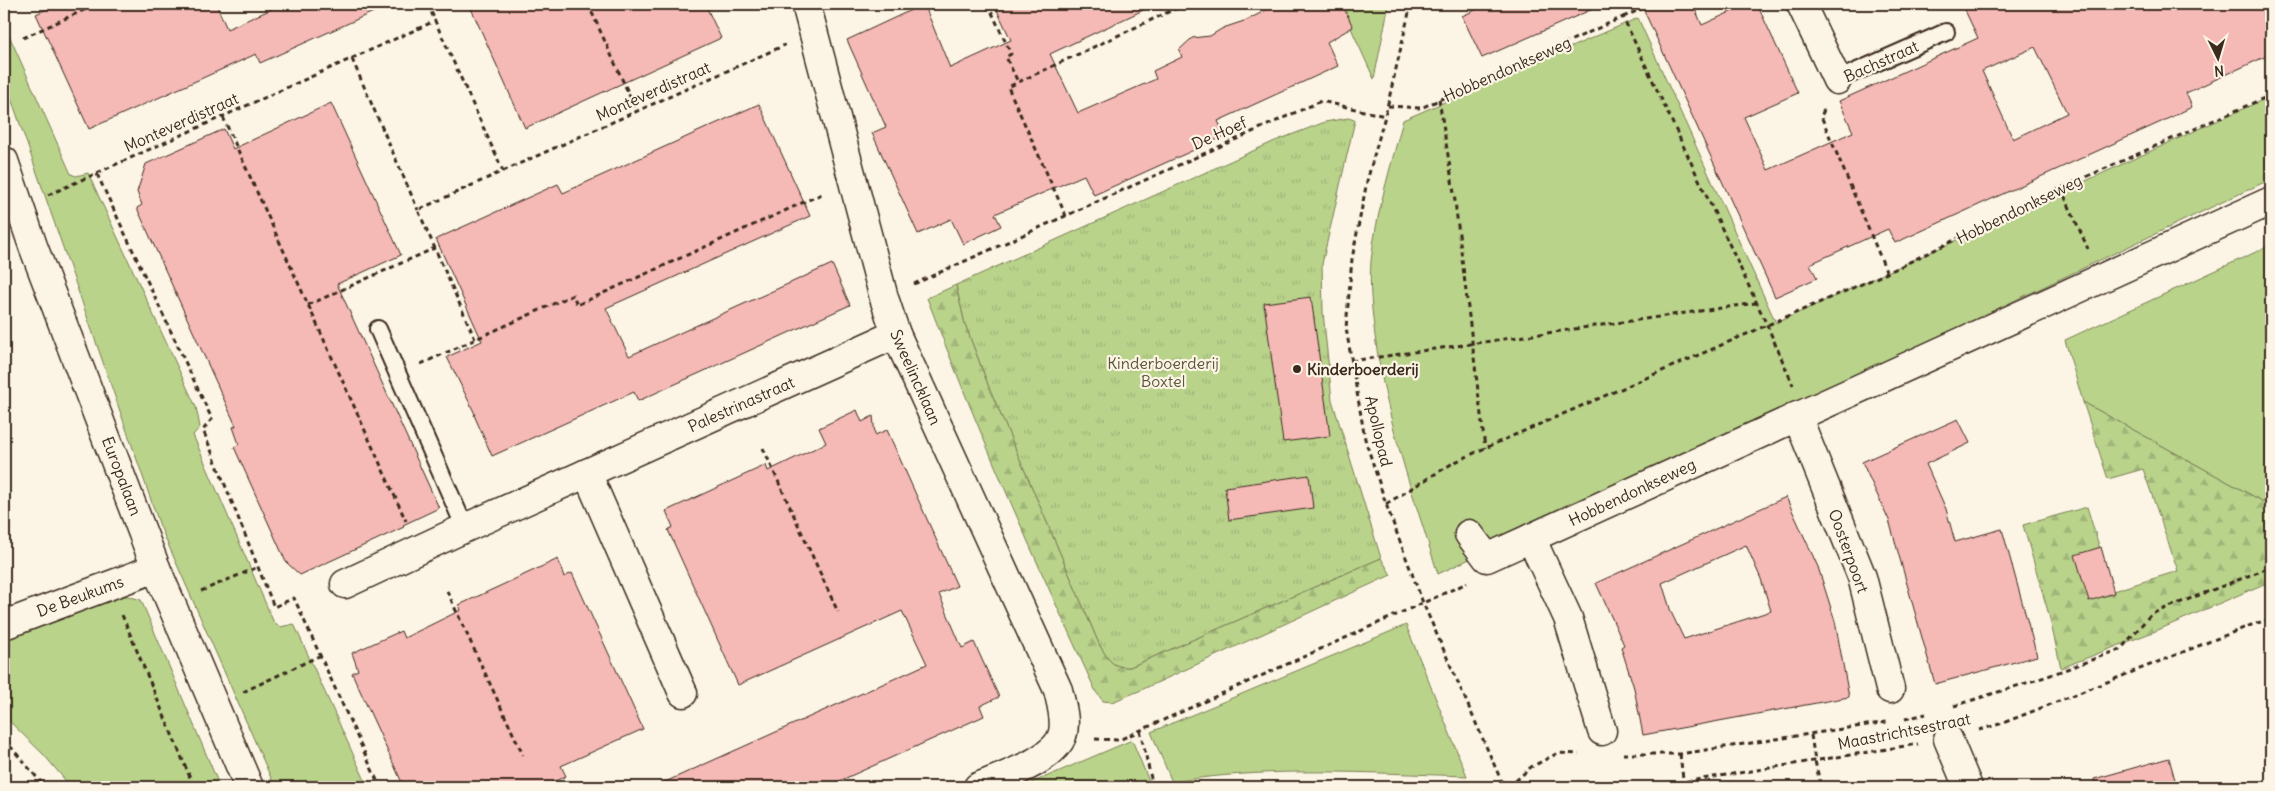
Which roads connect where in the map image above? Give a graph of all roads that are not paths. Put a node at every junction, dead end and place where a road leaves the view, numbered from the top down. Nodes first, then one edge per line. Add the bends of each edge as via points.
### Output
1 (806, 4) edge
2 (1801, 4) edge
3 (1946, 32) dead end
4 (1837, 80) joint
5 (4, 162) edge
6 (2271, 201) edge
7 (378, 329) dead end
8 (896, 334) junction
9 (1801, 415) junction
10 (587, 473) junction
11 (465, 528) junction
12 (1470, 534) dead end
13 (1531, 538) junction
14 (156, 568) junction
15 (345, 584) dead end
16 (4, 625) edge
17 (1890, 689) dead end
18 (683, 693) dead end
19 (1602, 731) dead end
20 (1948, 739) road end
21 (249, 787) edge
22 (978, 787) edge
23 (1968, 787) edge

1 - 8 street, Sweelincklaan
2 - 4 street, Bachstraat
3 - 4 lane, Bachstraat
5 - 14 street, Europalaan
6 - 9 street, Hobbendonkseweg
7 - 11 lane
8 - 10 street, Palestrinastraat
8 - 22 street, Sweelincklaan via 1058,690 1063,711 1062,736 1048,755
9 - 13 street, Hobbendonkseweg
9 - 17 street, Oosterpoort via 1862,578
10 - 11 street, Palestrinastraat
10 - 18 street
11 - 15 street, Palestrinastraat
12 - 13 street, Hobbendonkseweg via 1486,558
13 - 19 street via 1568,618
14 - 16 street, De Beukums
14 - 21 street, Europalaan
20 - 23 street

